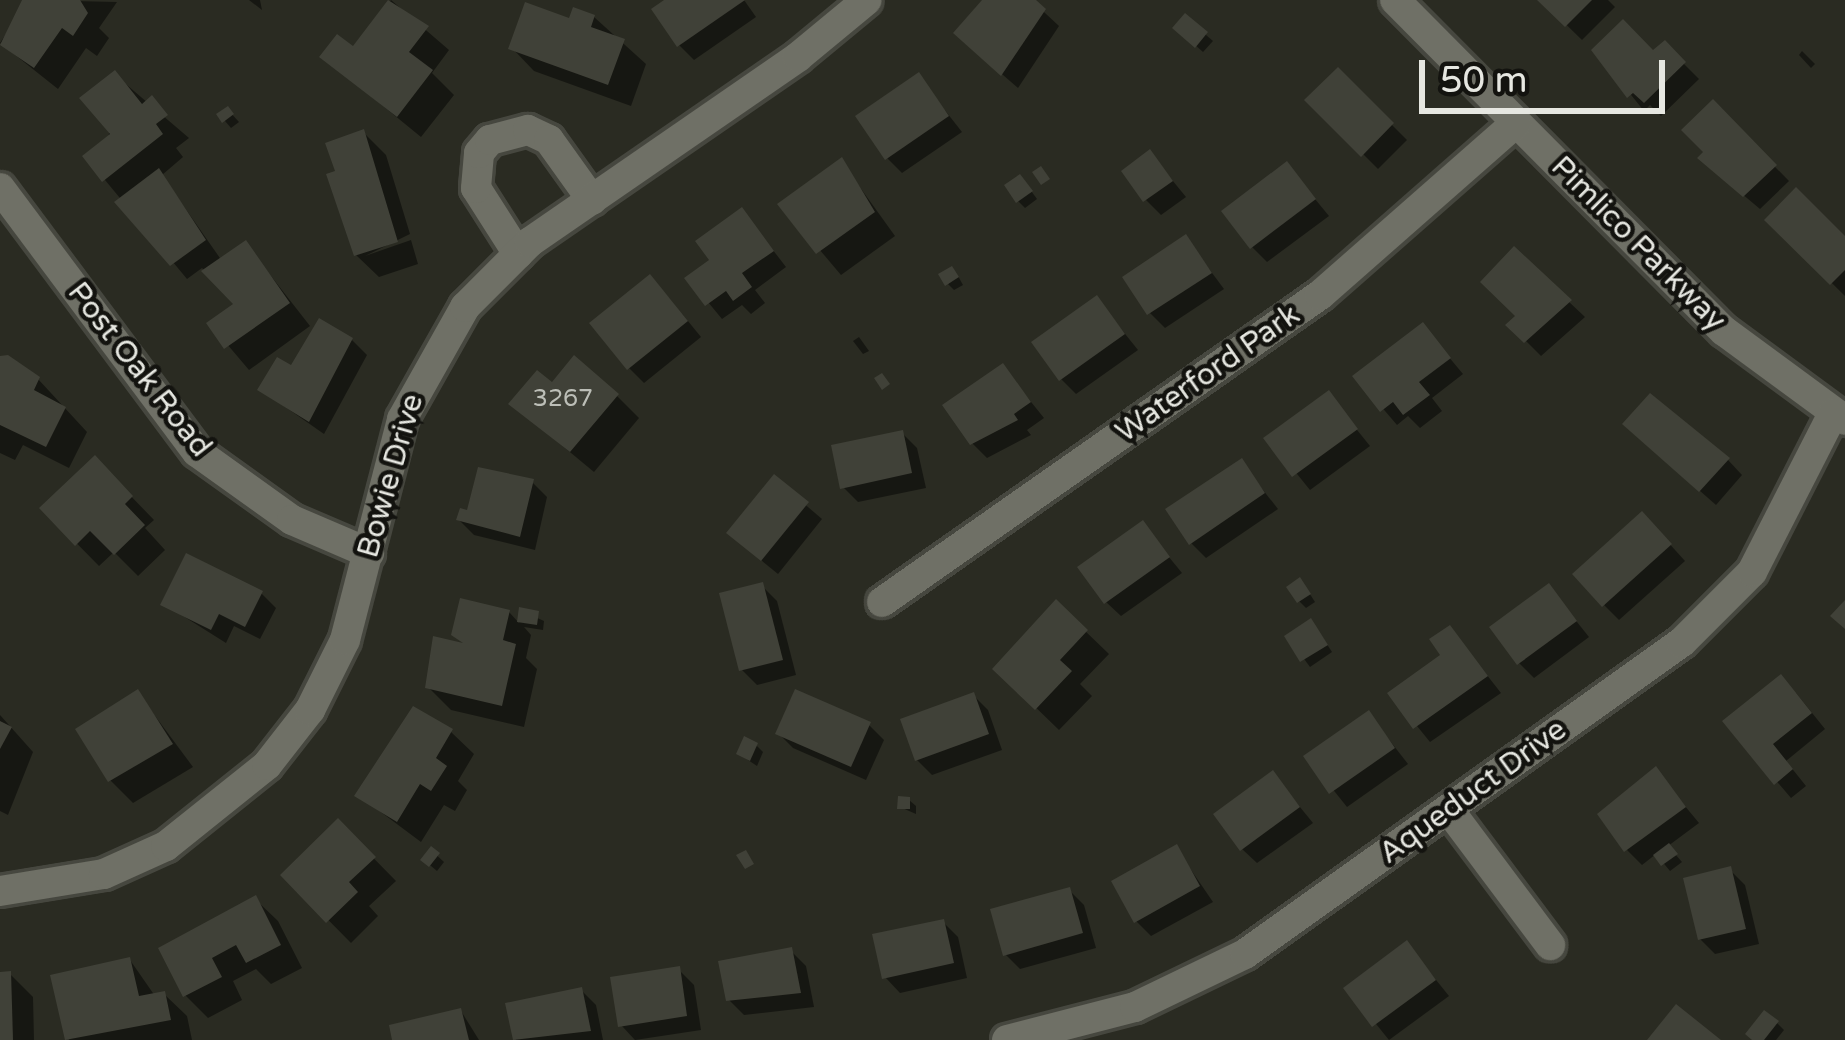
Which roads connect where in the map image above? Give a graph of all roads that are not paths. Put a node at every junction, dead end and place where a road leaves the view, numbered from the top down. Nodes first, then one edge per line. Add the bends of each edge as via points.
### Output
1 (867, 0) edge
2 (1395, 0) edge
3 (1516, 123) junction
4 (0, 188) edge
5 (592, 200) junction
6 (518, 254) junction
7 (1839, 417) edge
8 (369, 553) junction
9 (882, 602) dead end
10 (1449, 810) junction
11 (0, 891) edge
12 (1550, 945) dead end
13 (1007, 1040) edge

1 - 5 street, Bowie Drive
2 - 3 street, Pimlico Parkway
3 - 7 street, Pimlico Parkway via 1758,362
3 - 9 street, Waterford Park via 1320,296
4 - 8 street, Post Oak Road via 197,452 292,520
5 - 6 street, Bowie Drive
5 - 6 street via 549,140 528,130 490,140 479,153 476,188
6 - 8 street, Bowie Drive via 465,307 418,381
7 - 10 street, Aqueduct Drive via 1752,572 1722,606
8 - 11 street, Bowie Drive via 345,640 310,710 219,809 166,846 104,874
10 - 12 street
10 - 13 street, Aqueduct Drive via 1246,954 1135,1007

